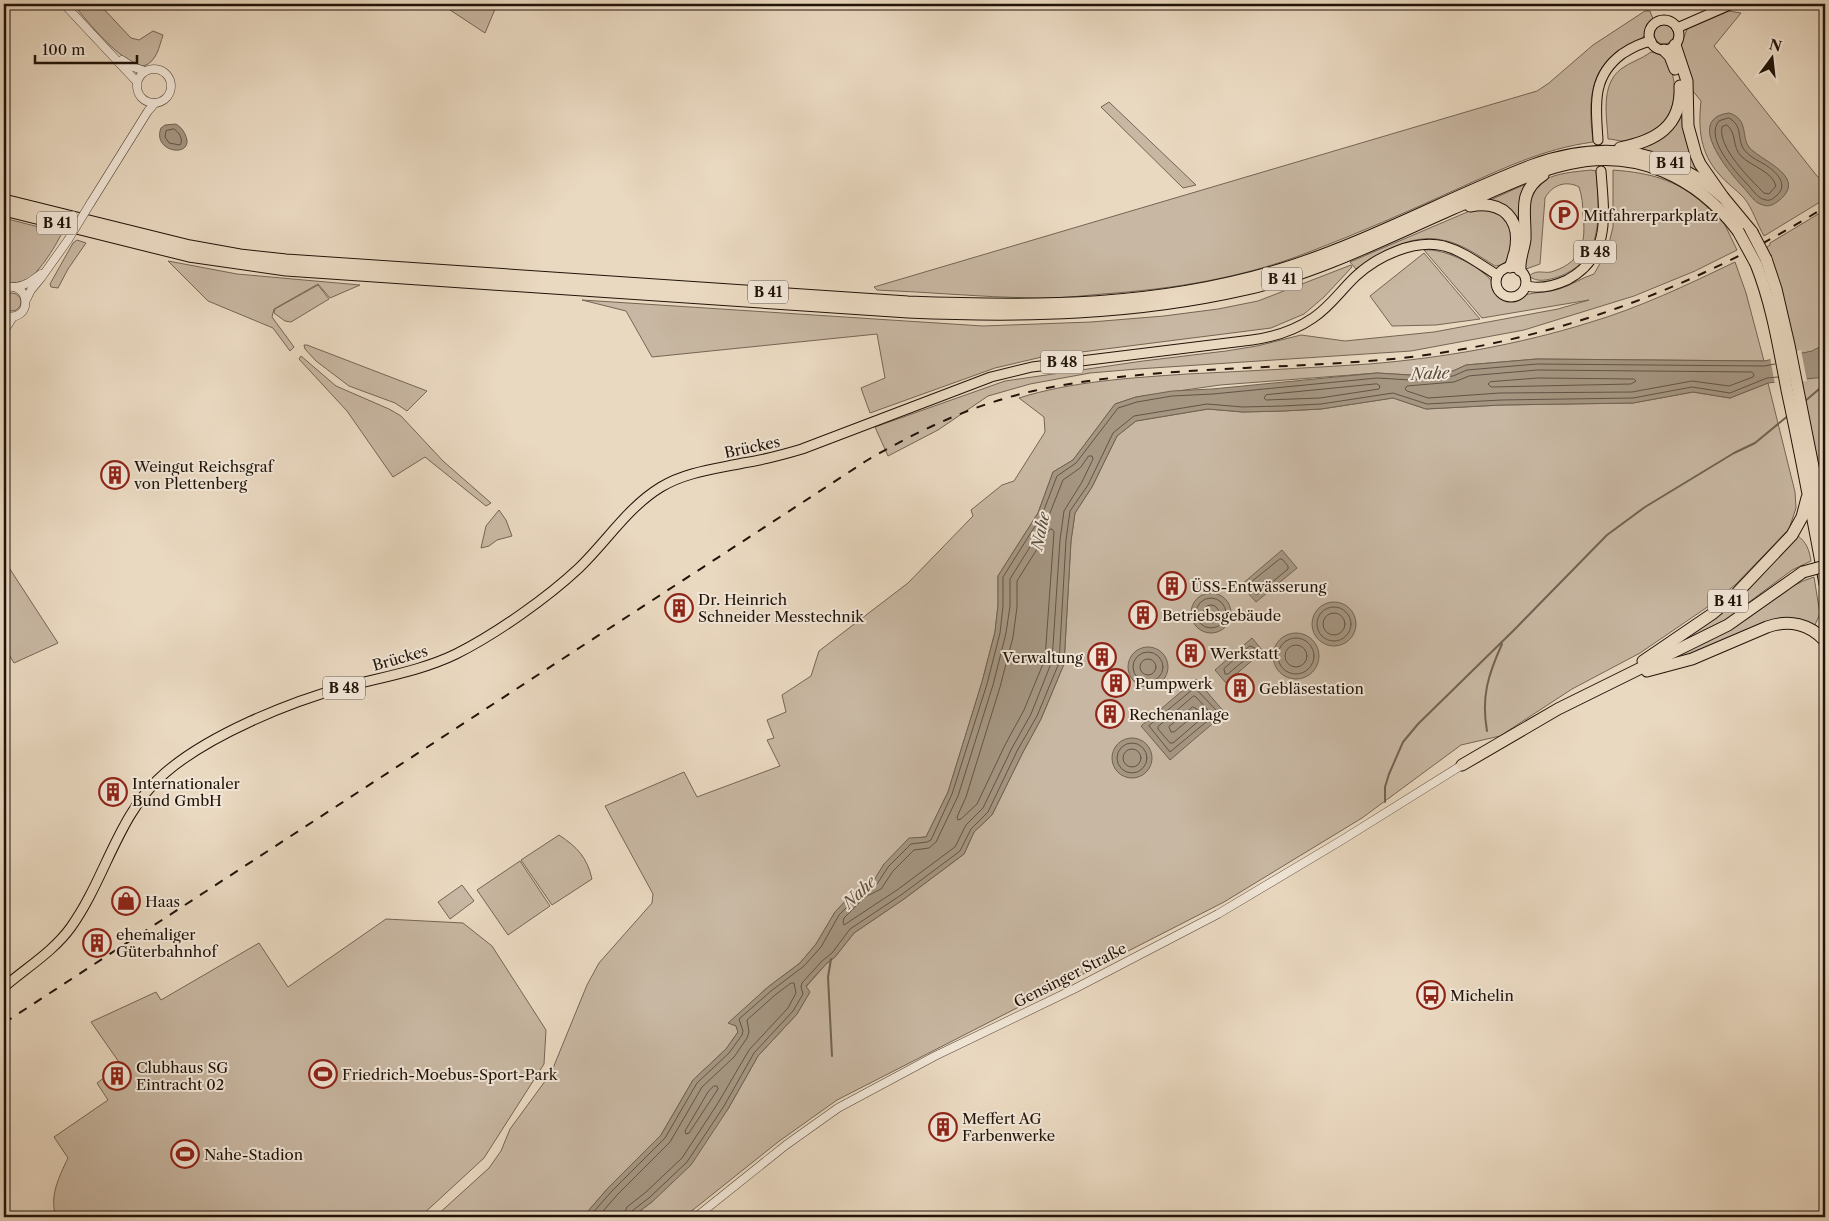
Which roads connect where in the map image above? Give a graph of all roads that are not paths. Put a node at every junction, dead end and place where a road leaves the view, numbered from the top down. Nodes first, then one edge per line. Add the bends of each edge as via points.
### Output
1 (64, 4) edge
2 (1732, 4) edge
3 (1677, 28) junction
4 (1651, 40) junction
5 (1670, 47) junction
6 (104, 48) junction
7 (145, 71) junction
8 (137, 82) junction
9 (143, 99) junction
10 (155, 103) junction
11 (136, 130) junction
12 (1598, 140) dead end
13 (1608, 150) junction
14 (1555, 167) junction
15 (1601, 171) dead end
16 (1723, 198) junction
17 (4, 200) edge
18 (4, 210) edge
19 (1451, 210) junction
20 (1761, 262) junction
21 (51, 264) junction
22 (1515, 268) junction
23 (1498, 275) junction
24 (1526, 286) junction
25 (16, 287) junction
26 (4, 288) edge
27 (26, 300) junction
28 (4, 315) edge
29 (13, 317) junction
30 (4, 331) edge
31 (1807, 461) junction
32 (1808, 491) junction
33 (1825, 528) edge
34 (1825, 566) edge
35 (1825, 584) edge
36 (1825, 641) edge
37 (1614, 680) junction
38 (1462, 765) joint
39 (4, 987) edge
40 (696, 1217) edge

1 - 6 street
2 - 3 main road
3 - 4 main road via 1670,21 1660,21 1651,29
3 - 5 main road via 1679,37
4 - 5 main road via 1656,47
4 - 12 main road via 1621,55 1602,78 1596,98
5 - 13 highway via 1680,85 1678,106 1672,120 1649,140
5 - 16 highway via 1687,81 1687,116 1692,145 1700,164
6 - 7 street via 127,64
6 - 8 street
7 - 8 street
7 - 10 street via 162,70 171,82 167,97
8 - 9 street
9 - 10 street
9 - 11 street
10 - 11 street
11 - 21 street, bridge
13 - 16 highway, B 41 via 1666,162 1702,180
13 - 17 highway, B 41 via 1570,154 1545,161 1360,241 1246,279 1147,298 1046,305 908,302 286,260 190,246
14 - 19 highway, B 41
14 - 20 highway, B 41, bridge via 1608,160 1661,170 1688,184 1716,205
14 - 22 highway via 1536,181 1526,194 1524,239
15 - 24 main road, B 48 via 1604,224 1594,255 1584,268 1563,282
16 - 20 highway, B 41, bridge via 1752,232
18 - 19 highway, B 41 via 189,256 286,270 908,312 1004,315 1092,313 1150,307 1248,289 1351,253
19 - 22 highway via 1483,204 1499,208 1508,215 1514,223 1517,239
20 - 31 highway, B 41 via 1765,290 1784,346
21 - 25 street via 30,282
21 - 27 street
22 - 23 main road via 1503,269
22 - 24 main road via 1525,277
23 - 24 main road, B 48 via 1497,287 1505,296 1518,296
23 - 39 main road, Brückes / B 48 via 1453,249 1430,244 1410,247 1369,265 1318,314 1277,336 1032,367 991,378 783,454 677,478 641,502 564,581 475,644 427,666 320,694 274,712 185,758 154,783 140,800 71,928 58,943
25 - 26 street
25 - 27 street
27 - 29 street via 22,312
28 - 29 street
29 - 30 street
31 - 32 highway, B 41
31 - 33 highway, B 41
32 - 35 highway, B 41
32 - 37 highway, B 41 via 1795,531 1736,594 1712,614
34 - 37 highway, B 41, bridge via 1803,572 1728,625
36 - 37 highway, B 41 via 1804,626 1780,624 1692,659
37 - 38 highway via 1536,720
38 - 40 street, Gensinger Straße via 1218,914 1074,989 934,1056 838,1108

